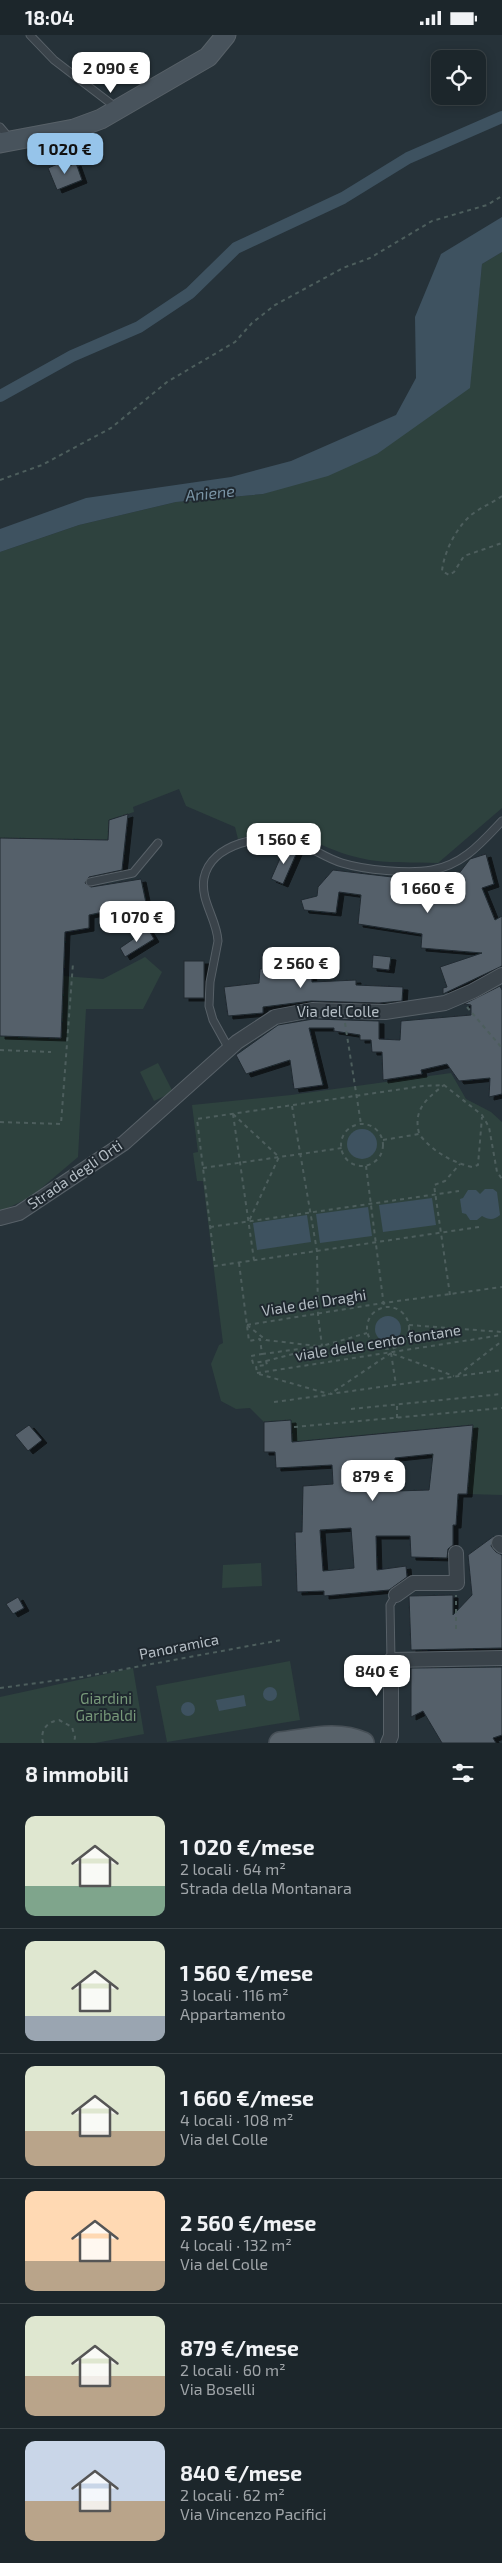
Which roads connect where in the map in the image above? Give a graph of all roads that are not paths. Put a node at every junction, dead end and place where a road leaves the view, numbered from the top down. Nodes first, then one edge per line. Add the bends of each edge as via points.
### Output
1 (30, 35) edge
2 (226, 35) edge
3 (118, 109) junction
4 (4, 137) edge
5 (502, 821) edge
6 (158, 843) dead end
7 (90, 882) dead end
8 (502, 975) edge
9 (229, 1049) junction
10 (146, 1124) joint
11 (0, 1218) edge
12 (456, 1553) dead end
13 (396, 1595) joint
14 (502, 1658) edge
15 (391, 1660) junction
16 (288, 1743) edge
17 (363, 1743) edge
18 (388, 1743) edge

1 - 3 lane via 54,60
2 - 3 street via 208,57
3 - 4 street via 81,127
5 - 9 lane via 468,854 433,870 400,871 351,865 294,842 271,838 222,852 210,865 204,885 218,936 209,1006
6 - 7 lane via 133,873
8 - 9 street, Via del Colle via 459,998 398,1011 305,1011 279,1015
9 - 10 street, Via del Colle
10 - 11 street, Strada degli Orti via 124,1143 19,1213
12 - 13 street via 457,1583 413,1583
13 - 15 lane via 390,1605
14 - 15 street
15 - 18 street via 391,1736
16 - 17 main road via 336,1737

